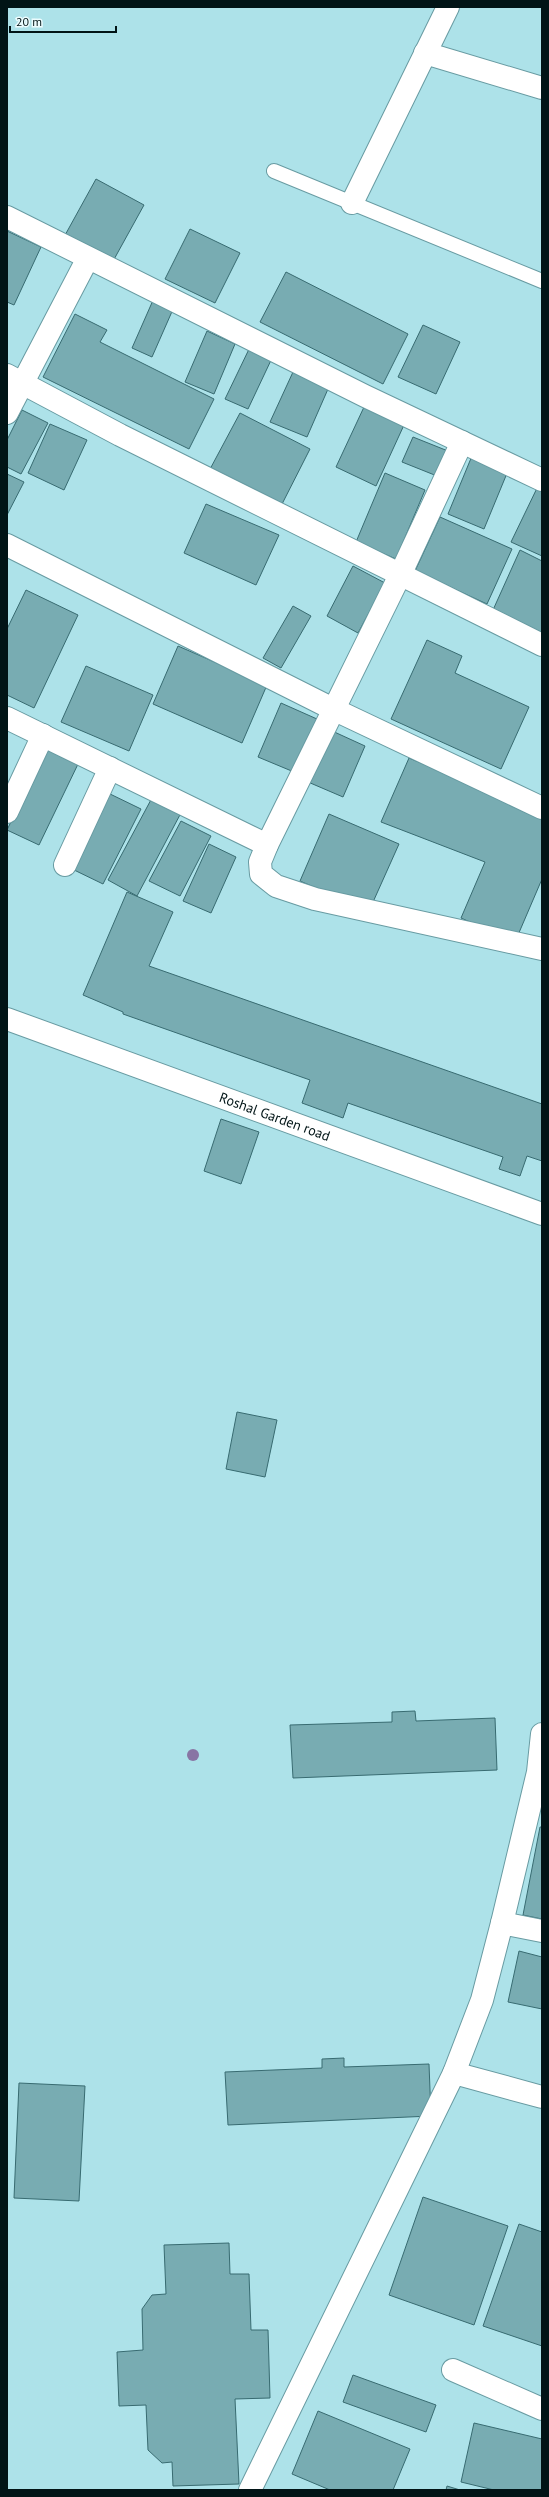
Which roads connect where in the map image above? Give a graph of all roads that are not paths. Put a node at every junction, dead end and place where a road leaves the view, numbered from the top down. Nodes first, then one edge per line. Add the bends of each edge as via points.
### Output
1 (448, 7) edge
2 (425, 53) junction
3 (542, 88) edge
4 (274, 171) dead end
5 (352, 203) junction
6 (7, 217) edge
7 (88, 258) junction
8 (542, 280) edge
9 (14, 379) edge
10 (7, 413) edge
11 (462, 442) junction
12 (542, 480) edge
13 (7, 546) edge
14 (401, 573) junction
15 (542, 644) edge
16 (333, 709) junction
17 (7, 718) edge
18 (42, 735) junction
19 (110, 768) junction
20 (542, 808) edge
21 (7, 812) edge
22 (267, 845) junction
23 (65, 865) dead end
24 (542, 949) edge
25 (7, 1019) edge
26 (542, 1214) edge
27 (542, 1734) edge
28 (540, 1772) edge
29 (502, 1923) junction
30 (542, 1931) edge
31 (454, 2073) junction
32 (542, 2097) edge
33 (453, 2370) dead end
34 (542, 2409) edge
35 (250, 2490) edge

1 - 2 street
2 - 3 street
2 - 5 street
4 - 5 lane
5 - 8 lane
6 - 7 street
7 - 9 street
7 - 11 street
9 - 10 street
9 - 14 street via 120,435
11 - 12 street
11 - 14 street
13 - 16 street
14 - 15 street
14 - 16 street
16 - 20 street
16 - 22 street
17 - 18 street
18 - 19 street
18 - 21 street
19 - 22 street
19 - 23 street
22 - 24 street via 260,862 261,874 276,886 315,899
25 - 26 street, Roshal Garden road
27 - 28 street
28 - 29 street
29 - 30 street
29 - 31 street via 482,2000
31 - 32 street
31 - 35 street
33 - 34 street

